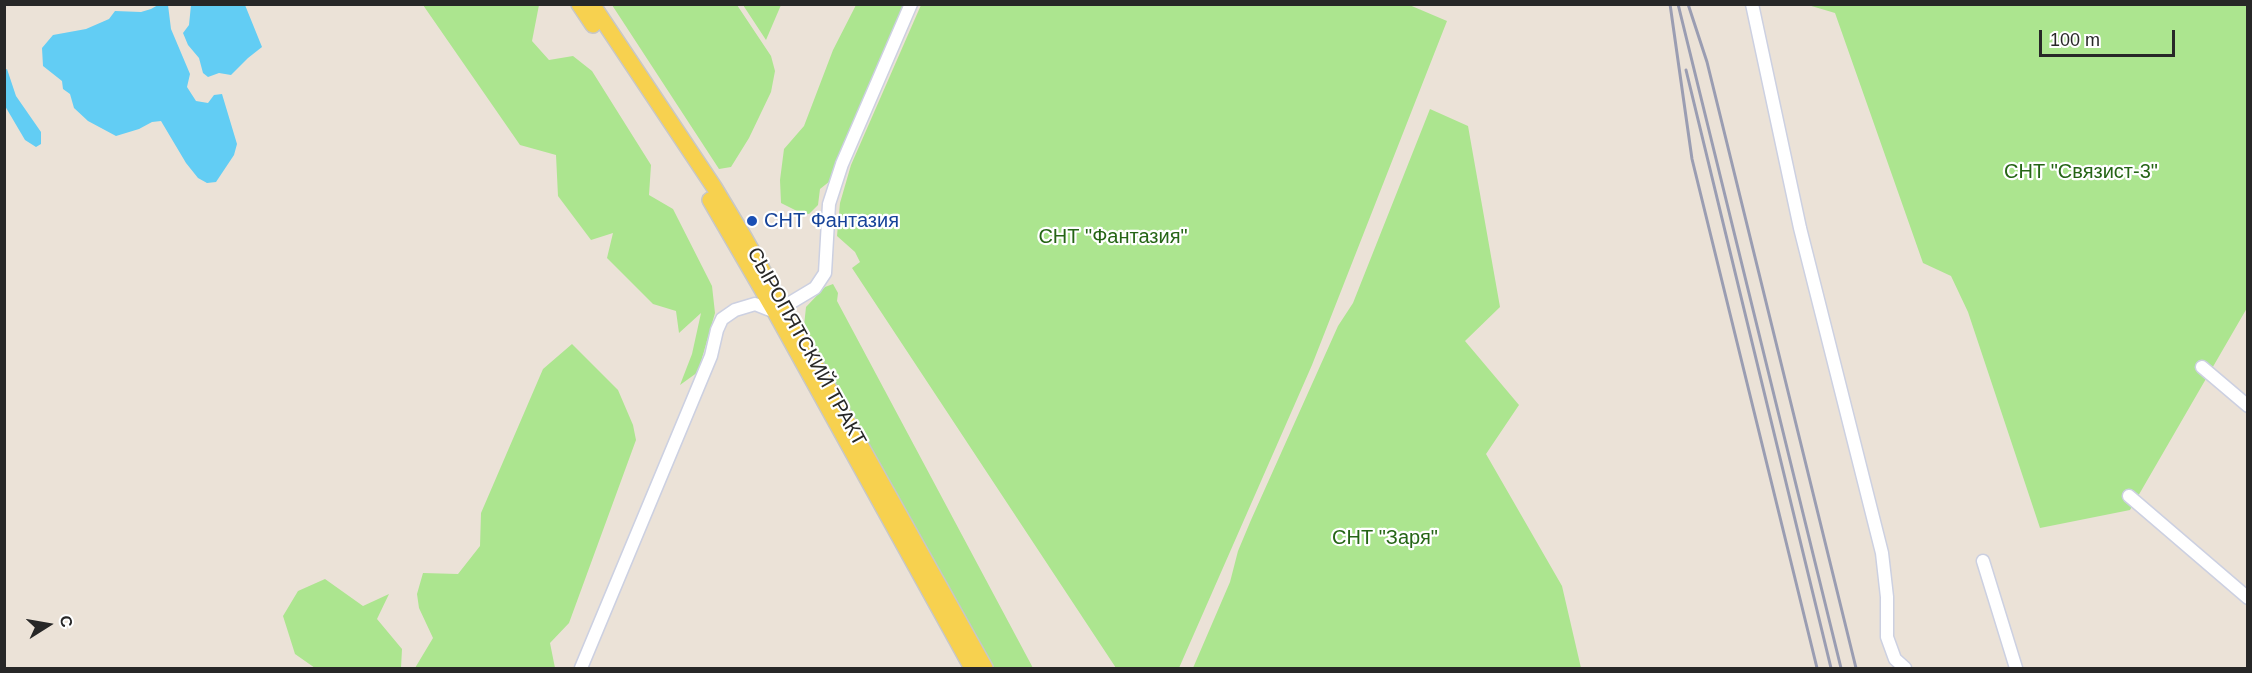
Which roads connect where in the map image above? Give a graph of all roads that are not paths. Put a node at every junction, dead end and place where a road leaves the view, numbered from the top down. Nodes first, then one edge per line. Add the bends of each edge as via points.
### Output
1 (579, 4) edge
2 (592, 4) edge
3 (911, 4) edge
4 (1752, 4) edge
5 (780, 309) junction
6 (2202, 367) dead end
7 (2247, 406) edge
8 (2128, 496) dead end
9 (1983, 561) dead end
10 (2247, 598) edge
11 (581, 669) edge
12 (972, 669) edge
13 (985, 669) edge
14 (1905, 669) edge
15 (2016, 669) edge

1 - 5 main road, СЫРОПЯТСКИЙ ТРАКТ
2 - 5 main road, СЫРОПЯТСКИЙ ТРАКТ via 714,187
3 - 5 street via 842,164 829,204 825,273 814,288
4 - 14 street via 1800,228 1882,553 1887,637 1895,659
5 - 11 street via 755,304 722,319 711,356
5 - 12 main road, СЫРОПЯТСКИЙ ТРАКТ
5 - 13 main road, СЫРОПЯТСКИЙ ТРАКТ
6 - 7 street
8 - 10 street
9 - 15 street

